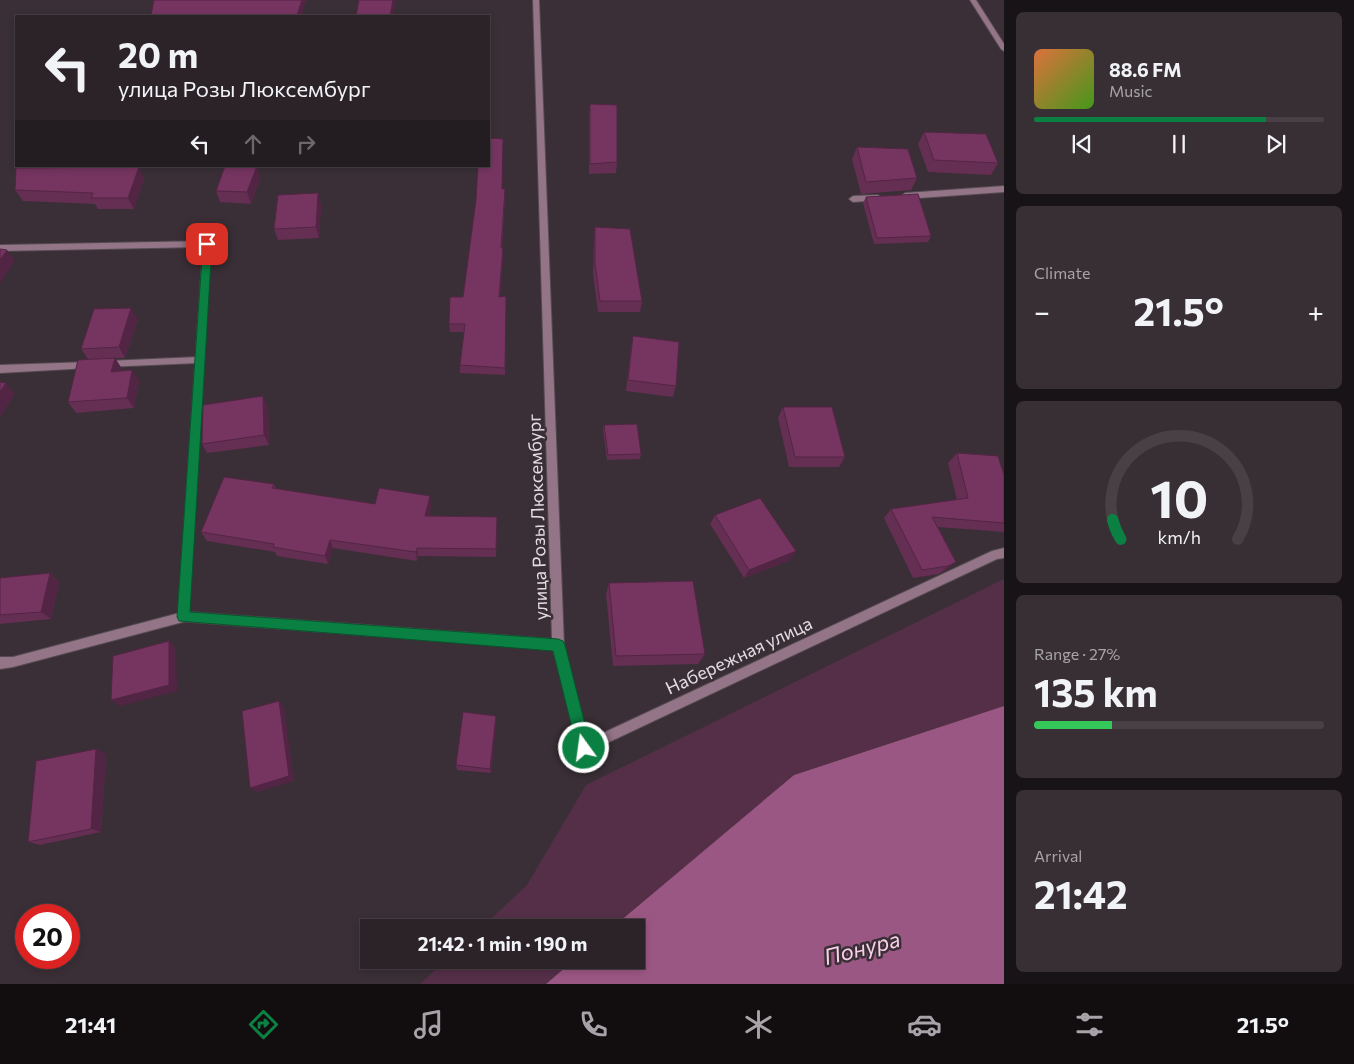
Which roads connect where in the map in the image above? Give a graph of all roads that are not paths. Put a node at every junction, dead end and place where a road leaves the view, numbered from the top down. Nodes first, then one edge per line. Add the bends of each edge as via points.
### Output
1 (536, 0) edge
2 (973, 0) edge
3 (1004, 49) edge
4 (1004, 189) edge
5 (900, 196) edge
6 (891, 197) edge
7 (853, 200) dead end
8 (0, 248) edge
9 (198, 360) junction
10 (0, 369) edge
11 (1004, 552) edge
12 (183, 617) junction
13 (558, 645) junction
14 (0, 663) edge

1 - 13 street, улица Розы Люксембург
2 - 3 street
4 - 5 street
6 - 7 street
8 - 9 street via 207,244
9 - 10 street
9 - 12 street
11 - 13 street, Набережная улица via 584,748
12 - 13 street, улица Розы Люксембург
12 - 14 street, улица Розы Люксембург

